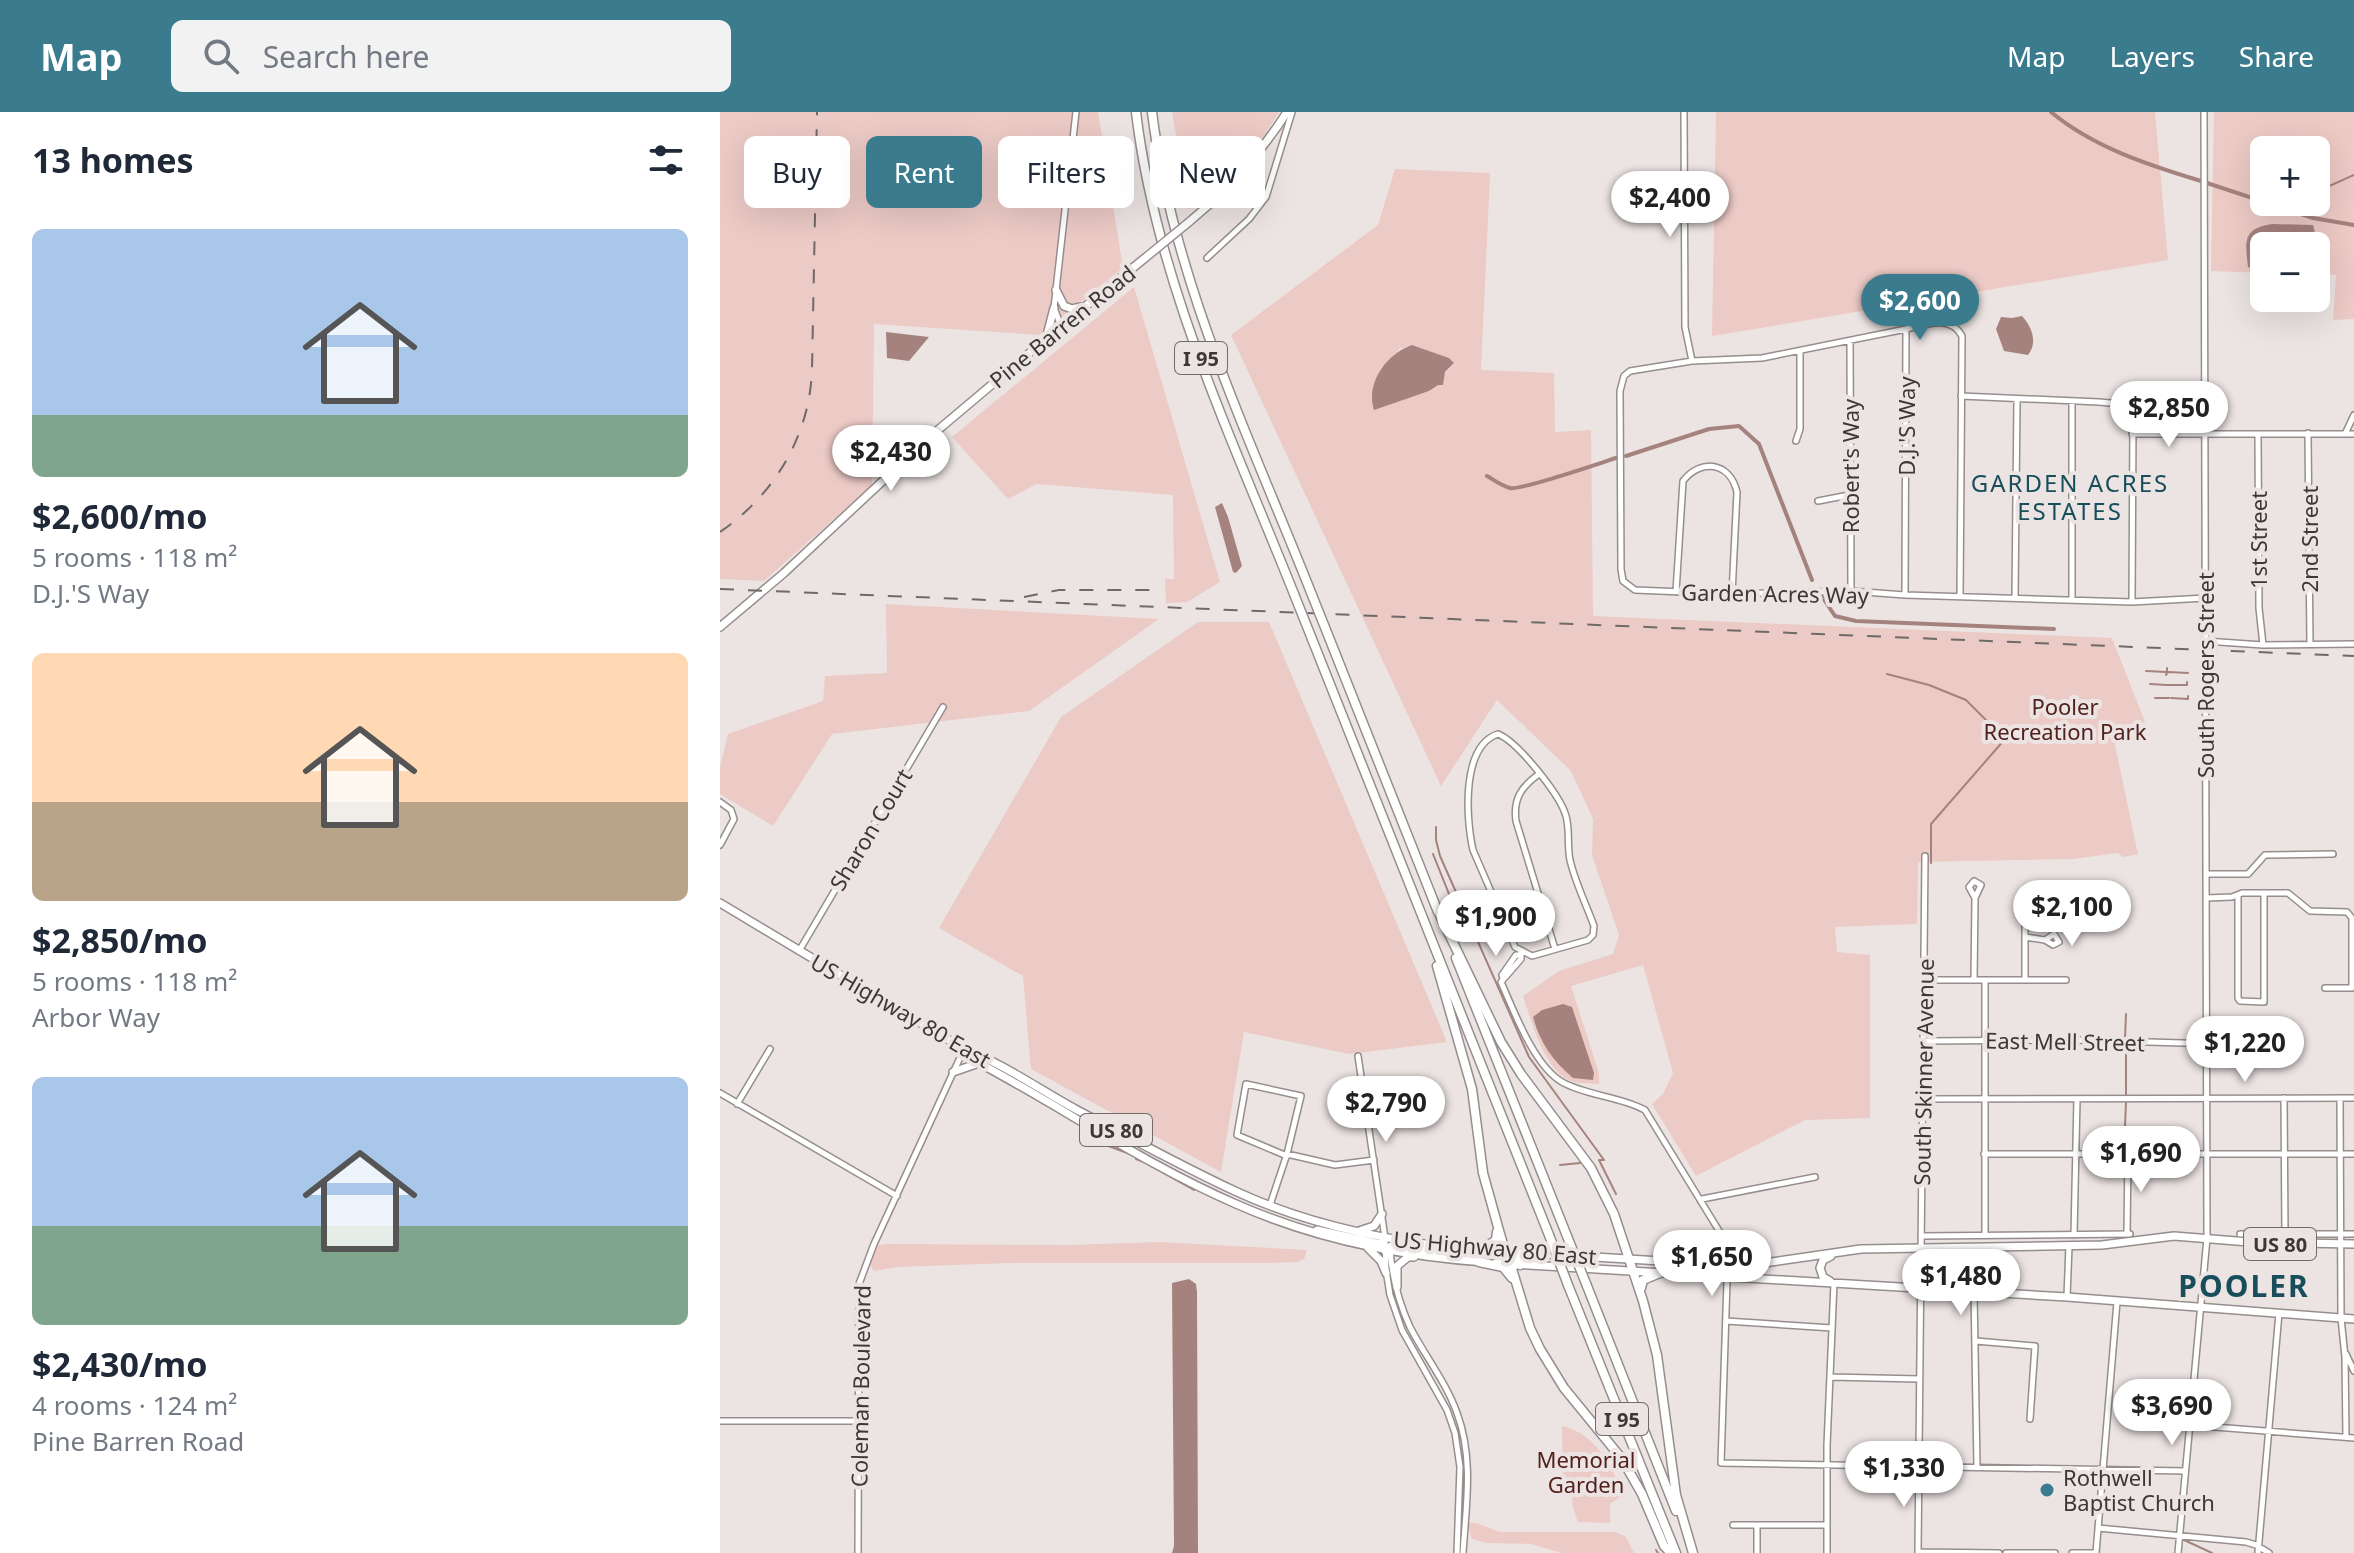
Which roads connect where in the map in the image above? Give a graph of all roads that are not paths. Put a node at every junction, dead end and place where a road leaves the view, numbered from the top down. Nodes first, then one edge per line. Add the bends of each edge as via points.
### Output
1 (1076, 112) edge
2 (1136, 112) edge
3 (1152, 112) edge
4 (1290, 112) edge
5 (1684, 112) edge
6 (2204, 112) edge
7 (1207, 258) dead end
8 (1056, 290) junction
9 (1102, 292) junction
10 (1054, 308) junction
11 (1061, 326) junction
12 (1906, 329) junction
13 (1046, 339) junction
14 (1850, 341) junction
15 (1800, 351) junction
16 (1692, 361) junction
17 (1961, 396) junction
18 (2017, 400) junction
19 (2072, 402) junction
20 (2354, 415) edge
21 (2308, 433) junction
22 (2132, 434) junction
23 (2205, 434) junction
24 (2345, 434) junction
25 (2354, 434) edge
26 (2258, 435) junction
27 (1796, 441) dead end
28 (1849, 495) junction
29 (1818, 501) dead end
30 (1851, 591) junction
31 (1676, 592) junction
32 (1732, 594) junction
33 (1905, 595) junction
34 (1960, 596) junction
35 (2015, 597) junction
36 (2206, 598) junction
37 (2072, 600) junction
38 (2132, 602) junction
39 (720, 627) edge
40 (2205, 641) junction
41 (2310, 644) junction
42 (2354, 644) edge
43 (2263, 645) junction
44 (943, 707) dead end
45 (1539, 774) junction
46 (720, 802) edge
47 (720, 845) edge
48 (2333, 854) dead end
49 (1925, 856) dead end
50 (2206, 874) junction
51 (2035, 890) dead end
52 (2264, 893) junction
53 (2238, 895) junction
54 (1975, 898) dead end
55 (2206, 898) junction
56 (720, 903) edge
57 (1436, 907) junction
58 (1429, 935) junction
59 (2025, 937) junction
60 (2045, 940) dead end
61 (1555, 949) junction
62 (798, 952) junction
63 (1520, 954) junction
64 (1925, 980) junction
65 (1974, 980) junction
66 (1985, 980) junction
67 (2025, 980) junction
68 (2066, 980) dead end
69 (2325, 988) dead end
70 (2353, 988) edge
71 (1984, 1040) junction
72 (1923, 1041) junction
73 (2206, 1044) junction
74 (2250, 1045) dead end
75 (770, 1049) dead end
76 (964, 1049) junction
77 (1358, 1056) dead end
78 (979, 1063) junction
79 (953, 1072) junction
80 (720, 1093) edge
81 (2284, 1098) junction
82 (2340, 1098) junction
83 (2354, 1098) edge
84 (1923, 1099) junction
85 (1984, 1099) junction
86 (2077, 1099) junction
87 (2206, 1099) junction
88 (737, 1104) junction
89 (1984, 1154) junction
90 (2128, 1154) junction
91 (2206, 1154) junction
92 (2284, 1154) junction
93 (2341, 1154) junction
94 (2354, 1154) edge
95 (1287, 1155) junction
96 (2078, 1155) junction
97 (1374, 1160) junction
98 (1815, 1177) dead end
99 (897, 1196) junction
100 (1702, 1199) junction
101 (1270, 1205) junction
102 (1382, 1214) junction
103 (1291, 1226) junction
104 (1498, 1227) junction
105 (1357, 1232) junction
106 (2240, 1234) dead end
107 (2341, 1234) junction
108 (2354, 1234) edge
109 (1985, 1235) junction
110 (2074, 1235) junction
111 (2285, 1235) junction
112 (1921, 1236) junction
113 (2207, 1238) junction
114 (2341, 1243) junction
115 (2354, 1244) edge
116 (1388, 1246) junction
117 (2069, 1246) junction
118 (1367, 1247) junction
119 (1921, 1247) junction
120 (1463, 1248) junction
121 (1484, 1250) junction
122 (1505, 1251) junction
123 (1530, 1252) junction
124 (1840, 1253) junction
125 (1419, 1257) junction
126 (1628, 1258) junction
127 (1479, 1262) junction
128 (1516, 1264) junction
129 (1727, 1265) junction
130 (1633, 1271) junction
131 (1386, 1273) junction
132 (1660, 1273) junction
133 (1727, 1276) junction
134 (1834, 1282) junction
135 (1516, 1285) junction
136 (1397, 1287) junction
137 (1921, 1288) junction
138 (1974, 1291) junction
139 (2067, 1297) junction
140 (1643, 1301) junction
141 (2117, 1302) junction
142 (2200, 1308) junction
143 (2279, 1313) junction
144 (2341, 1318) junction
145 (2354, 1319) edge
146 (1725, 1321) junction
147 (1832, 1328) junction
148 (1976, 1341) junction
149 (2343, 1345) junction
150 (2354, 1371) edge
151 (1830, 1377) junction
152 (1919, 1379) junction
153 (2030, 1419) dead end
154 (720, 1421) edge
155 (858, 1421) junction
156 (2189, 1425) junction
157 (2268, 1432) junction
158 (2346, 1437) junction
159 (2354, 1438) edge
160 (1827, 1465) junction
161 (1919, 1467) junction
162 (1977, 1467) junction
163 (2103, 1469) junction
164 (2185, 1471) junction
165 (1733, 1525) dead end
166 (1757, 1525) junction
167 (1827, 1525) junction
168 (1462, 1527) junction
169 (2098, 1528) junction
170 (2180, 1534) junction
171 (2258, 1550) edge
172 (858, 1553) edge
173 (1460, 1553) edge
174 (1673, 1553) edge
175 (1692, 1553) edge
176 (1757, 1553) edge
177 (1827, 1553) edge
178 (1918, 1553) edge
179 (1990, 1553) edge
180 (1999, 1553) edge
181 (2006, 1553) edge
182 (2055, 1553) edge
183 (2072, 1553) edge
184 (2096, 1553) edge
185 (2178, 1553) edge
186 (2269, 1553) edge

1 - 8 street
2 - 58 highway, I 95, bridge via 1174,284
3 - 57 highway, I 95, bridge via 1174,229 1195,298
4 - 7 street via 1266,197
4 - 9 main road, Pine Barren Road, bridge via 1234,182
5 - 16 street via 1685,327
6 - 23 street, South Rogers Street
8 - 9 main road via 1064,306 1072,309
8 - 10 street
9 - 11 main road, Pine Barren Road
10 - 11 street
10 - 13 main road
11 - 13 street, Pine Barren Road
12 - 14 street
12 - 17 street via 1942,322 1958,329
12 - 33 street, D.J.'S Way
13 - 39 main road, Pine Barren Road
14 - 15 street
14 - 28 street, Robert's Way
15 - 16 street
15 - 27 street
16 - 31 street, Garden Acres Way via 1630,371 1620,391 1623,581 1635,590
17 - 18 street
17 - 34 street
18 - 19 street
18 - 35 street
19 - 22 street via 2125,405 2133,414
19 - 37 street
20 - 24 street
21 - 24 street
21 - 26 street
21 - 41 street, 2nd Street
22 - 23 street
22 - 38 street
23 - 26 street
23 - 36 street, South Rogers Street
24 - 25 street
26 - 43 street, 1st Street
28 - 29 street
28 - 30 street, Robert's Way
30 - 32 street, Garden Acres Way
30 - 33 street, Garden Acres Way
31 - 32 street, Garden Acres Way
31 - 32 street via 1683,481 1697,467 1708,465 1728,473 1737,492
33 - 34 street, Garden Acres Way
34 - 35 street, Garden Acres Way
35 - 37 street, Garden Acres Way
36 - 38 street, Garden Acres Way
36 - 40 street, South Rogers Street
37 - 38 street, Garden Acres Way
40 - 43 street
40 - 50 street, South Rogers Street
41 - 42 street
41 - 43 street
44 - 62 street, Sharon Court
45 - 61 street via 1525,785 1514,807
45 - 61 street via 1567,817 1570,859 1594,926 1588,940
45 - 63 street via 1498,734 1486,740 1470,769 1473,850
46 - 47 street via 734,819
48 - 50 street via 2265,855 2248,874
49 - 64 street, South Skinner Avenue
50 - 55 street, South Rogers Street
51 - 59 street via 2025,899
52 - 53 street
52 - 53 street via 2264,1002 2238,998
52 - 70 street via 2288,893 2310,911 2350,914
53 - 55 street
54 - 65 street
55 - 73 street, South Rogers Street
56 - 62 main road, US Highway 80 East / US 80
57 - 126 highway via 1501,1042 1605,1192
57 - 175 highway, I 95, bridge
58 - 104 highway via 1472,1089 1483,1173
58 - 174 highway, I 95, bridge
59 - 60 street
59 - 67 street
61 - 63 street
62 - 76 main road, US Highway 80 East / US 80
63 - 100 street via 1501,982 1545,1067 1563,1082 1645,1110
64 - 65 street
64 - 72 street, South Skinner Avenue
65 - 66 street
66 - 67 street
66 - 71 street
67 - 68 street
69 - 70 street
71 - 72 street, East Mell Street
71 - 73 street, East Mell Street
71 - 85 street
72 - 84 street, South Skinner Avenue
73 - 74 street, East Mell Street
73 - 87 street, South Rogers Street
75 - 88 street
76 - 78 main road, US 80
76 - 79 street, Coleman Boulevard
76 - 101 main road, US Highway 80 East / US 80 via 1194,1171
77 - 97 street
78 - 79 main road
78 - 103 main road, US Highway 80 East / US 80 via 1193,1183
79 - 99 street, Coleman Boulevard
80 - 88 street
81 - 82 street
81 - 87 street
81 - 92 street
82 - 83 street
82 - 93 street
84 - 85 street
84 - 112 street, South Skinner Avenue
85 - 86 street
85 - 89 street
86 - 87 street
86 - 96 street
87 - 91 street, South Rogers Street
88 - 99 street
89 - 96 street
89 - 109 street
90 - 91 street
90 - 96 street
90 - 110 street via 2128,1234
91 - 92 street
91 - 113 street, South Rogers Street
92 - 93 street
92 - 111 street
93 - 94 street
93 - 107 street
95 - 95 street via 1301,1096 1246,1084 1237,1135
95 - 97 street via 1335,1165
95 - 101 street
96 - 110 street
97 - 102 street
98 - 100 street
99 - 155 street, Coleman Boulevard via 858,1290
100 - 129 street via 1724,1239
101 - 105 main road, US Highway 80 East / US 80
102 - 105 main road via 1374,1226
102 - 116 street
103 - 116 main road
103 - 118 main road, US Highway 80 East / US 80
104 - 120 highway via 1492,1243
104 - 122 highway
105 - 116 main road, US Highway 80 East / US 80
106 - 111 street
107 - 108 street
107 - 111 street
107 - 114 street
109 - 110 street
109 - 112 street
112 - 119 street, South Skinner Avenue
113 - 114 main road, US 80
113 - 117 main road, US Highway 80 East / US 80
113 - 142 street, South Rogers Street
114 - 115 main road, US 80
114 - 144 street
116 - 118 main road, US Highway 80 East / US 80
116 - 120 main road, US Highway 80 East / US 80
116 - 121 main road via 1443,1253
116 - 125 main road, US Highway 80 East / US 80
116 - 131 street
116 - 136 street
117 - 119 main road, US Highway 80 East / US 80
117 - 139 street
118 - 131 main road
119 - 124 main road, US Highway 80 East / US 80
119 - 137 street, South Skinner Avenue
120 - 121 main road, US Highway 80 East / US 80
121 - 122 main road, US Highway 80 East / US 80
122 - 123 main road, US Highway 80 East / US 80
122 - 128 highway
123 - 126 main road, US Highway 80 East / US 80
123 - 128 highway
124 - 129 main road, US Highway 80 East / US 80 via 1765,1265
124 - 134 main road via 1820,1264 1823,1277
125 - 127 main road, US Highway 80 East / US 80
125 - 136 main road via 1408,1257 1397,1266
126 - 129 main road, US Highway 80 East / US 80
126 - 130 highway
127 - 128 main road, US Highway 80 East / US 80
127 - 135 highway via 1503,1267
128 - 130 main road, US Highway 80 East / US 80
128 - 135 highway
129 - 133 street
130 - 132 main road, US Highway 80 East / US 80
130 - 140 highway
131 - 168 street via 1402,1330 1455,1433
132 - 133 main road, US Highway 80 East / US 80
132 - 140 highway via 1643,1280
133 - 134 main road, US Highway 80 East / US 80
133 - 146 street
134 - 137 main road, US Highway 80 East / US 80
134 - 147 street
135 - 174 highway via 1553,1372 1622,1459 1664,1546
136 - 168 street via 1410,1326 1458,1415 1468,1468
137 - 138 main road, US Highway 80 East / US 80
137 - 152 street, South Skinner Avenue
138 - 139 main road, US Highway 80 East / US 80
138 - 148 street
139 - 141 main road, US Highway 80 East / US 80
140 - 175 highway via 1661,1381 1676,1495
141 - 142 main road, US Highway 80 East / US 80
141 - 163 street
142 - 143 main road, US 80
142 - 156 street, South Rogers Street
143 - 144 main road, US 80
143 - 157 street
144 - 145 main road, US 80
144 - 149 street
146 - 147 street
146 - 160 street via 1721,1463
147 - 151 street
148 - 153 street via 2035,1346
148 - 162 street
149 - 150 street
149 - 158 street
151 - 152 street
151 - 160 street
152 - 161 street, South Skinner Avenue
154 - 155 street
155 - 172 street, Coleman Boulevard
156 - 157 street
156 - 164 street, South Rogers Street
157 - 158 street
157 - 171 street
158 - 159 street
160 - 161 street
160 - 167 street
161 - 162 street
161 - 178 street, South Skinner Avenue
162 - 163 street
163 - 164 street
163 - 169 street
164 - 170 street, South Rogers Street
165 - 166 street
166 - 167 street
166 - 176 street
167 - 177 street
168 - 173 street
169 - 170 street
169 - 184 street
170 - 171 street
170 - 185 street, South Rogers Street
171 - 186 street
178 - 179 street
179 - 180 street
181 - 182 street
183 - 184 street

